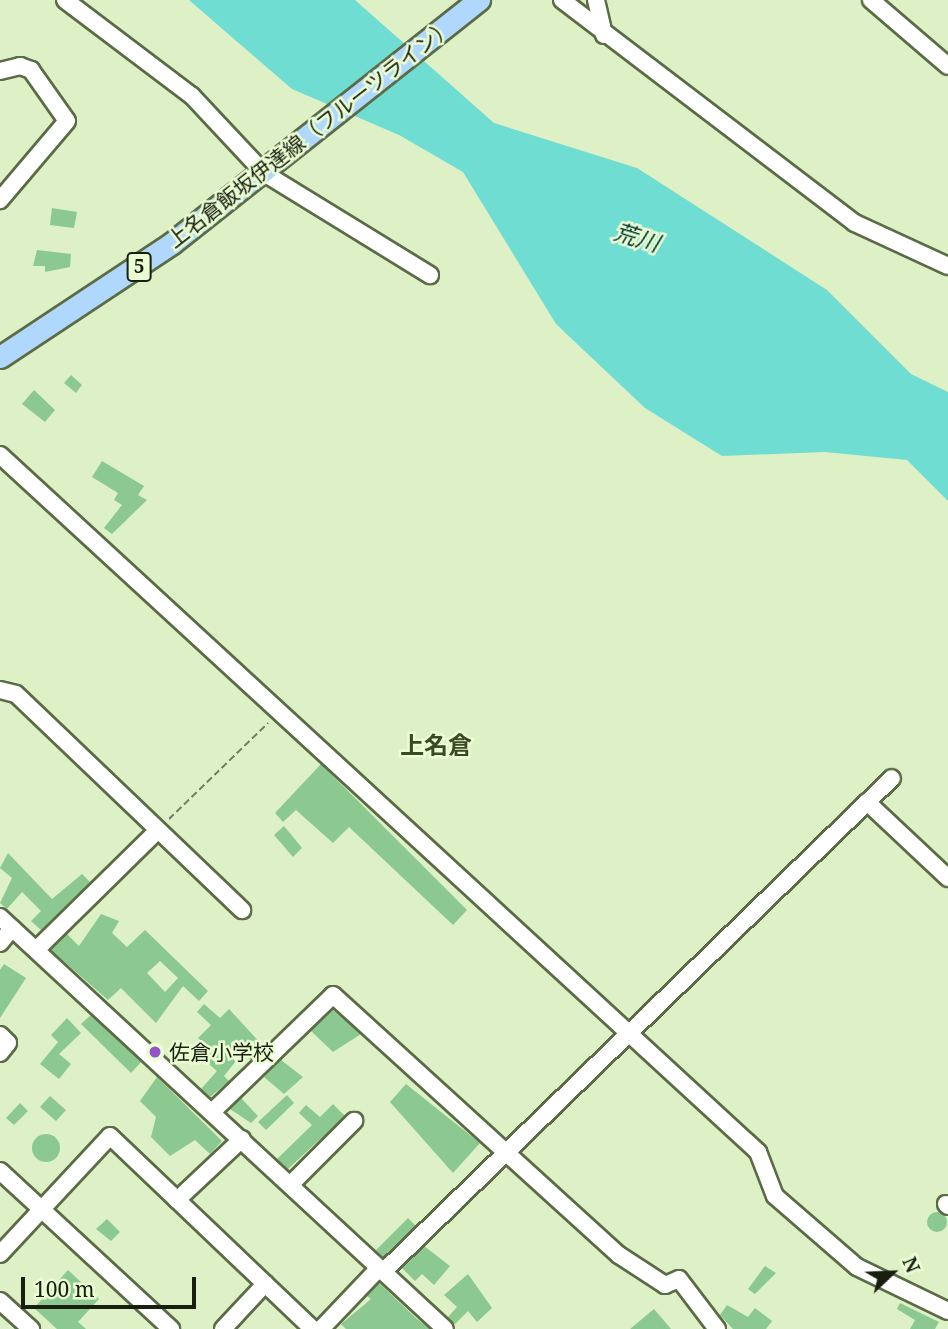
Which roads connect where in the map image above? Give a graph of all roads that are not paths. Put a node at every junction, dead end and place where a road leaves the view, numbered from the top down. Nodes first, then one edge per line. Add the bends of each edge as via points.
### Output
1 (65, 0) edge
2 (458, 0) edge
3 (478, 0) edge
4 (562, 0) edge
5 (596, 0) edge
6 (871, 0) edge
7 (604, 35) junction
8 (948, 66) edge
9 (0, 71) edge
10 (264, 165) junction
11 (0, 200) edge
12 (948, 266) edge
13 (430, 275) dead end
14 (0, 344) edge
15 (0, 357) edge
16 (0, 455) edge
17 (0, 690) edge
18 (892, 778) dead end
19 (867, 802) junction
20 (158, 830) junction
21 (948, 878) edge
22 (242, 910) dead end
23 (6, 922) edge
24 (0, 943) edge
25 (36, 950) junction
26 (629, 1033) junction
27 (0, 1035) edge
28 (0, 1053) edge
29 (212, 1112) junction
30 (354, 1121) dead end
31 (242, 1139) junction
32 (507, 1152) junction
33 (0, 1171) edge
34 (290, 1185) junction
35 (177, 1200) junction
36 (41, 1209) junction
37 (0, 1254) edge
38 (381, 1270) junction
39 (265, 1284) junction
40 (0, 1301) edge
41 (948, 1311) edge
42 (31, 1329) edge
43 (171, 1329) edge
44 (223, 1329) edge
45 (313, 1329) edge
46 (321, 1329) edge
47 (444, 1329) edge
48 (717, 1329) edge

1 - 10 street via 192,96
2 - 10 main road, 上名倉飯坂伊達線（フルーツライン） / 5
3 - 10 main road, 上名倉飯坂伊達線（フルーツライン） / 5
4 - 7 street
5 - 7 street
6 - 8 street
7 - 12 street via 855,223
9 - 11 street via 20,66 31,71 67,121
10 - 13 street
10 - 14 main road, 上名倉飯坂伊達線（フルーツライン） / 5
10 - 15 main road, 上名倉飯坂伊達線（フルーツライン） / 5 via 128,274
16 - 26 street
17 - 20 street via 16,694
18 - 19 street
19 - 21 street
19 - 26 street
20 - 22 street
20 - 25 street
23 - 24 street
23 - 25 street
25 - 29 street
26 - 32 street
26 - 41 street via 758,1152 775,1196 836,1250 857,1267
27 - 28 street via 8,1043
29 - 31 street
29 - 32 street via 333,995
30 - 34 street
31 - 34 street
31 - 35 street
32 - 38 street
32 - 48 street via 619,1255 665,1285 680,1279
33 - 36 street
34 - 38 street
35 - 36 street via 110,1136
35 - 39 street
36 - 37 street
36 - 43 street
38 - 46 street
38 - 47 street
39 - 44 street
39 - 45 street
40 - 42 street

